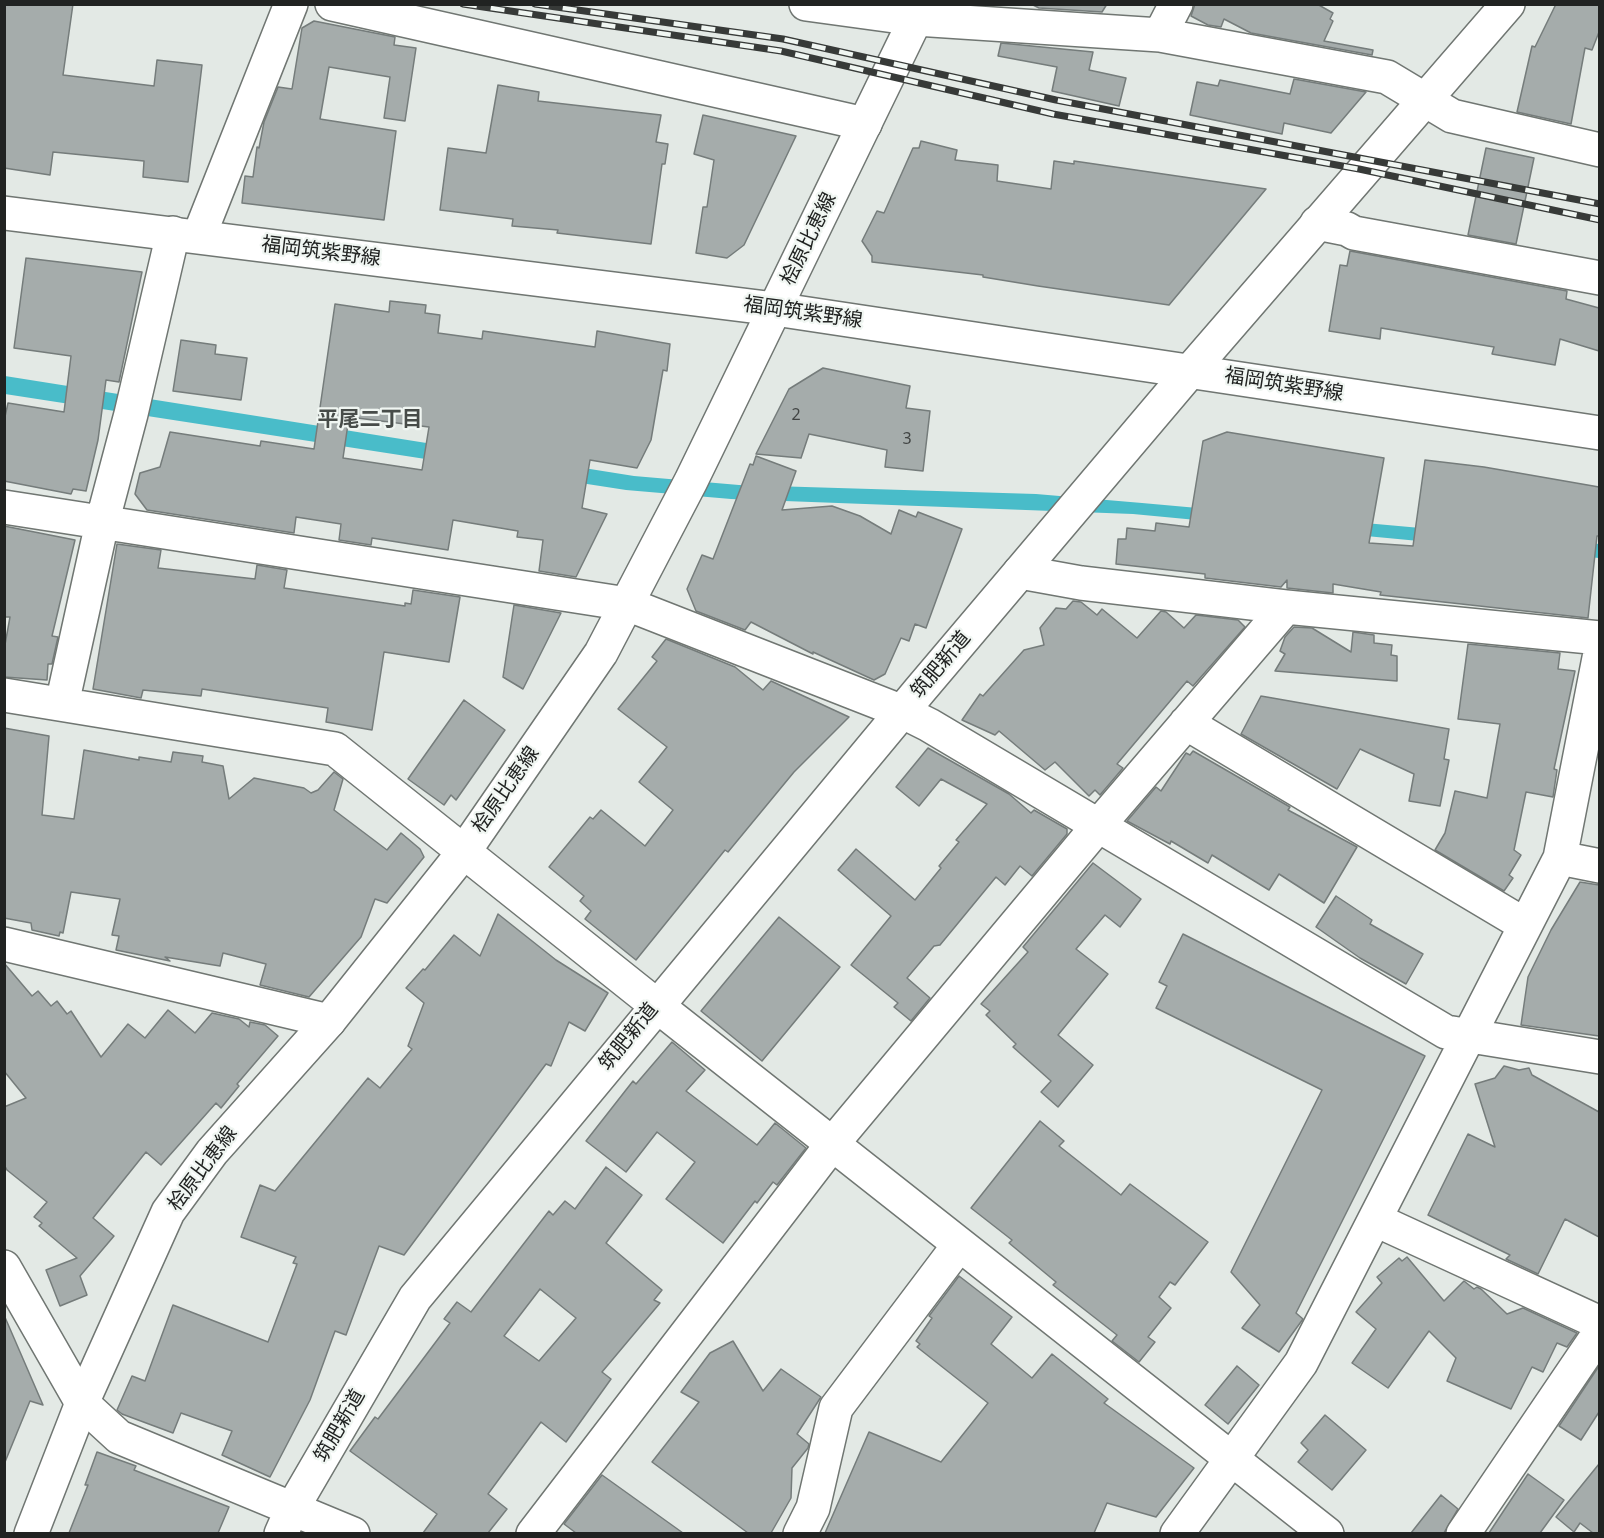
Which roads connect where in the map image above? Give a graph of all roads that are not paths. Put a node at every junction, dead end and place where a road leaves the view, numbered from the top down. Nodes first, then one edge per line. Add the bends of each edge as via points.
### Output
1 (291, 4) edge
2 (332, 4) edge
3 (806, 4) edge
4 (1176, 4) edge
5 (1508, 4) edge
6 (920, 12) edge
7 (1161, 35) junction
8 (1426, 99) junction
9 (865, 124) junction
10 (1599, 150) edge
11 (4, 213) edge
12 (1317, 223) junction
13 (186, 235) junction
14 (1599, 278) edge
15 (775, 309) junction
16 (1191, 370) junction
17 (1599, 433) edge
18 (4, 507) edge
19 (102, 523) junction
20 (1020, 572) junction
21 (627, 604) junction
22 (1286, 606) junction
23 (1599, 638) edge
24 (1599, 653) edge
25 (4, 695) edge
26 (62, 705) junction
27 (903, 712) junction
28 (1186, 723) junction
29 (1098, 826) junction
30 (463, 853) junction
31 (1560, 858) junction
32 (1599, 866) edge
33 (1525, 925) junction
34 (4, 944) edge
35 (656, 1005) junction
36 (329, 1020) junction
37 (1470, 1036) junction
38 (1599, 1057) edge
39 (833, 1143) junction
40 (1376, 1220) junction
41 (959, 1245) junction
42 (4, 1268) edge
43 (1599, 1323) edge
44 (1599, 1332) edge
45 (82, 1403) junction
46 (1231, 1459) junction
47 (286, 1521) edge
48 (31, 1533) edge
49 (353, 1533) edge
50 (533, 1533) edge
51 (800, 1533) edge
52 (1177, 1533) edge
53 (1327, 1533) edge
54 (1463, 1533) edge

1 - 13 street
2 - 9 street
3 - 6 street
4 - 7 street
5 - 8 street, 筑肥新道
6 - 7 street
6 - 9 street, 桧原比恵線
7 - 8 street via 1387,77
8 - 10 street via 1452,116
8 - 12 street, 筑肥新道
9 - 15 street, 桧原比恵線
11 - 13 street, 福岡筑紫野線
12 - 14 street
12 - 16 street, 筑肥新道
13 - 15 street, 福岡筑紫野線
13 - 19 street
15 - 16 street, 福岡筑紫野線
15 - 21 street, 桧原比恵線
16 - 17 street, 福岡筑紫野線
16 - 20 street, 筑肥新道
18 - 19 street
19 - 21 street
19 - 26 street
20 - 22 street via 1080,583
20 - 27 street, 筑肥新道
21 - 27 street
21 - 30 street, 桧原比恵線 via 601,652
22 - 23 street
22 - 28 street
24 - 31 street
25 - 26 street
26 - 30 street via 335,749
27 - 29 street
27 - 35 street, 筑肥新道
28 - 29 street
28 - 33 street
29 - 37 street via 1446,1032
29 - 39 street
30 - 35 street
30 - 36 street, 桧原比恵線
31 - 32 street
31 - 33 street
33 - 37 street
34 - 36 street
35 - 39 street
35 - 47 street, 筑肥新道 via 415,1298
36 - 45 street, 桧原比恵線 via 212,1152 168,1212
37 - 38 street
37 - 40 street
39 - 41 street
39 - 50 street
40 - 43 street
40 - 46 street via 1301,1363
41 - 46 street
41 - 51 street via 836,1408 813,1508
42 - 45 street
44 - 54 street
45 - 47 street via 119,1437
45 - 48 street, 桧原比恵線
46 - 52 street
46 - 53 street
47 - 49 street

